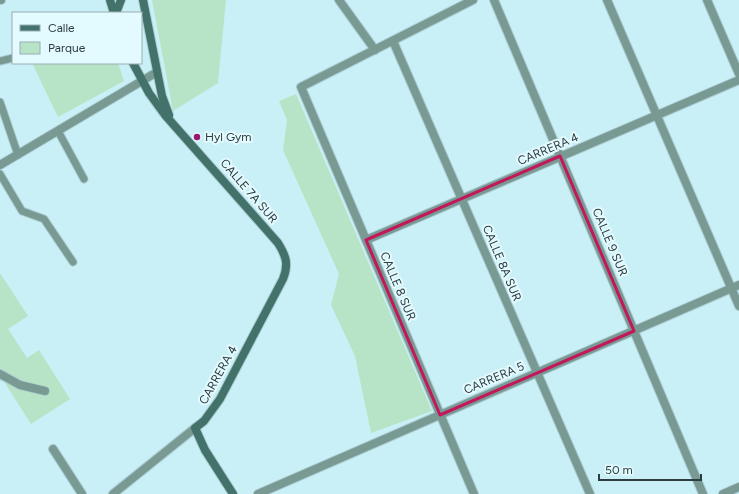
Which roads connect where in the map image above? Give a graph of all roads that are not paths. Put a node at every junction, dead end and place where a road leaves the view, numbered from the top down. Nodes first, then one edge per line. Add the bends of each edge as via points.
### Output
1 (110, 0) edge
2 (120, 0) edge
3 (339, 0) edge
4 (474, 0) edge
5 (494, 0) edge
6 (607, 0) edge
7 (707, 0) edge
8 (143, 2) edge
9 (115, 12) edge
10 (115, 12) edge
11 (393, 41) junction
12 (375, 50) junction
13 (12, 58) edge
14 (0, 61) edge
15 (134, 64) edge
16 (157, 72) junction
17 (739, 74) edge
18 (739, 80) edge
19 (143, 81) junction
20 (0, 102) edge
21 (656, 115) junction
22 (174, 127) junction
23 (58, 131) junction
24 (18, 155) junction
25 (560, 156) junction
26 (0, 165) edge
27 (0, 174) edge
28 (84, 179) dead end
29 (462, 198) junction
30 (366, 240) junction
31 (286, 256) joint
32 (73, 262) dead end
33 (735, 287) edge
34 (739, 306) edge
35 (634, 331) junction
36 (537, 373) junction
37 (0, 374) edge
38 (45, 391) dead end
39 (440, 415) junction
40 (195, 428) junction
41 (53, 449) dead end
42 (739, 487) edge
43 (82, 494) edge
44 (113, 494) edge
45 (233, 494) edge
46 (258, 494) edge
47 (474, 494) edge
48 (590, 494) edge
49 (703, 494) edge
50 (723, 494) edge

1 - 9 street
2 - 10 street
3 - 12 street
4 - 11 street
5 - 25 street, CALLE 9 SUR
6 - 21 street
7 - 17 street
8 - 16 street, CALLE 7A SUR
11 - 12 street
11 - 29 street, CALLE 8A SUR
12 - 30 street, CALLE 8 SUR via 301,88
13 - 14 lane
15 - 19 street, CALLE 7A SUR
16 - 19 street
16 - 22 street, CALLE 7A SUR via 165,107
18 - 21 street, CARRERA 4
19 - 22 street, CALLE 7A SUR
19 - 23 street
20 - 24 lane
21 - 25 street, CARRERA 4
21 - 33 street
22 - 31 street, CALLE 7A SUR via 278,243
23 - 24 street
23 - 28 lane
24 - 26 street
25 - 29 street, CARRERA 4
25 - 35 street, CALLE 9 SUR
27 - 32 lane via 22,211 44,219
29 - 30 street, CARRERA 4
29 - 36 street, CALLE 8A SUR
30 - 39 street, CALLE 8 SUR
31 - 40 street, CARRERA 4 via 286,272 220,399 204,421
33 - 34 street
33 - 35 street, CARRERA 5
35 - 36 street, CARRERA 5
35 - 49 street, CALLE 9 SUR
36 - 39 street, CARRERA 5
36 - 48 street, CALLE 8A SUR
37 - 38 street via 20,385
39 - 46 street, CARRERA 5
39 - 47 street, CALLE 8 SUR
40 - 44 street, CARRERA 4
40 - 45 street
41 - 43 street
42 - 50 street

